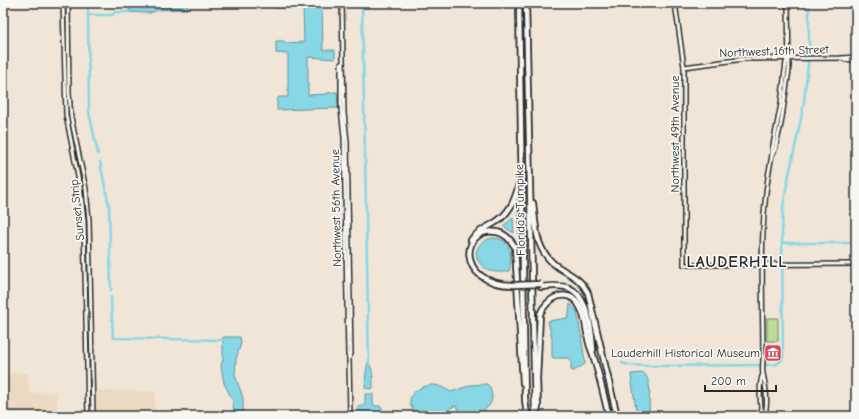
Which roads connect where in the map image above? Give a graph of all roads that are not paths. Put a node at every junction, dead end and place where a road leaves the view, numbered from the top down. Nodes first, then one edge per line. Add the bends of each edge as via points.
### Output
1 (63, 3) edge
2 (68, 3) edge
3 (342, 3) edge
4 (519, 3) edge
5 (526, 3) edge
6 (675, 3) edge
7 (788, 3) edge
8 (856, 58) edge
9 (788, 59) junction
10 (684, 66) junction
11 (75, 140) junction
12 (70, 141) junction
13 (521, 169) junction
14 (530, 184) junction
15 (763, 264) junction
16 (856, 264) edge
17 (541, 285) junction
18 (514, 286) junction
19 (596, 332) junction
20 (594, 356) junction
21 (525, 398) junction
22 (607, 409) junction
23 (535, 415) edge
24 (88, 416) edge
25 (93, 416) edge
26 (350, 416) edge
27 (527, 416) edge
28 (608, 416) edge
29 (611, 416) edge
30 (617, 416) edge
31 (764, 416) edge

1 - 12 street, Sunset Strip via 66,114
2 - 11 street, Sunset Strip via 69,93
3 - 26 street, Northwest 56th Avenue via 340,109 344,137
4 - 13 highway, Florida's Turnpike
5 - 14 highway, Florida's Turnpike
6 - 10 street, Northwest 49th Avenue
7 - 9 street
8 - 9 street, Northwest 16th Street
9 - 10 street, Northwest 16th Street via 732,60
9 - 15 street via 775,150 772,154 765,196
10 - 15 street, Northwest 49th Avenue via 684,265
11 - 12 street
11 - 25 street, Sunset Strip via 86,189 89,220
12 - 24 street, Sunset Strip via 84,221
13 - 18 highway via 516,196 510,209 497,222 476,234 467,252 469,265 479,278 496,286
13 - 21 highway, Florida's Turnpike
14 - 19 highway via 534,223 539,241 552,261 583,283 590,298
14 - 23 highway, Florida's Turnpike
15 - 16 street
15 - 31 street via 761,411
17 - 18 highway, bridge
17 - 19 highway via 564,284 578,290 587,303
17 - 20 highway via 568,288 581,298
18 - 21 highway via 490,281 474,269 469,253 473,242 479,236 499,232 508,237 515,247
19 - 30 highway
20 - 22 highway
20 - 23 highway via 579,304 563,296 546,303 539,319 538,407
21 - 27 highway, Florida's Turnpike
22 - 28 highway
22 - 29 highway

